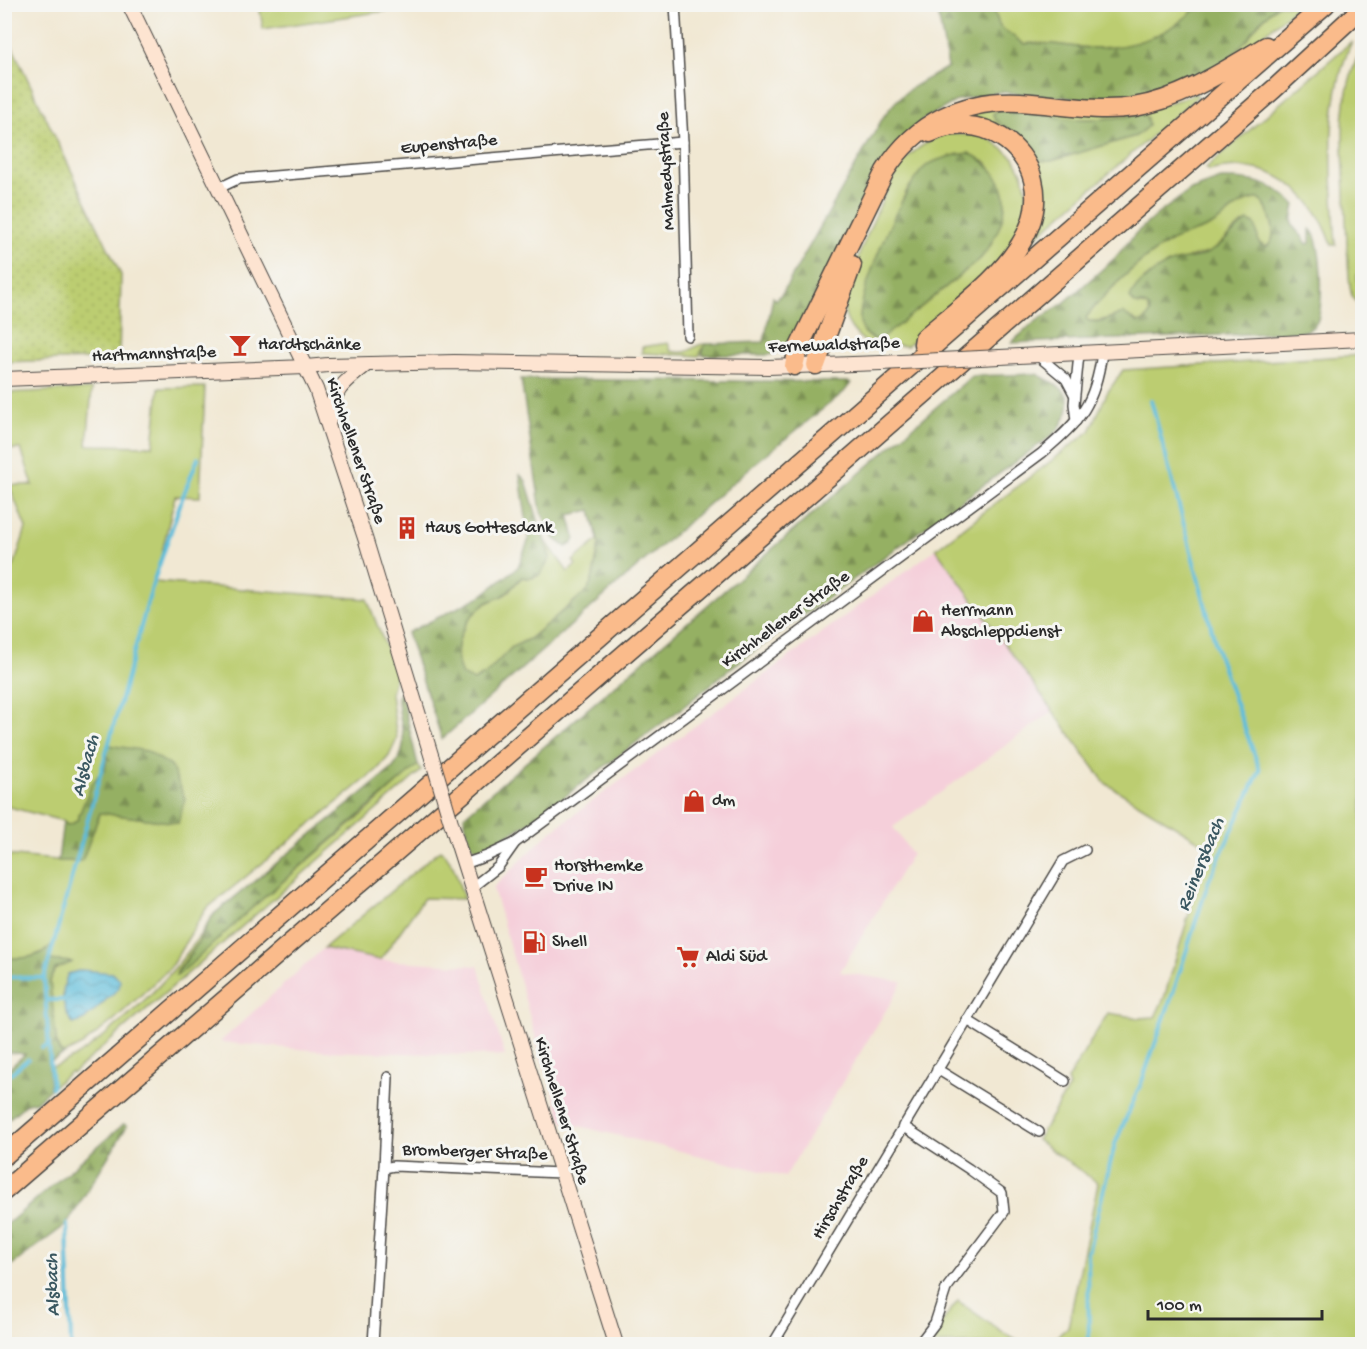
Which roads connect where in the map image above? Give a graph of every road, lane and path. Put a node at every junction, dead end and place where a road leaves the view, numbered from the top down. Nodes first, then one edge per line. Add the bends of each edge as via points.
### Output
1 (129, 4) edge
2 (675, 4) edge
3 (1326, 4) edge
4 (1362, 8) edge
5 (1308, 21) junction
6 (683, 142) junction
7 (219, 188) junction
8 (688, 336) dead end
9 (1362, 339) edge
10 (1102, 353) junction
11 (1079, 354) junction
12 (1037, 356) junction
13 (919, 359) junction
14 (366, 365) junction
15 (816, 365) junction
16 (794, 366) junction
17 (306, 368) junction
18 (4, 379) edge
19 (1075, 396) junction
20 (1076, 422) junction
21 (329, 426) junction
22 (515, 843) junction
23 (1084, 850) dead end
24 (464, 864) junction
25 (471, 888) junction
26 (967, 1020) junction
27 (937, 1069) junction
28 (388, 1077) dead end
29 (1065, 1081) dead end
30 (903, 1126) junction
31 (1039, 1132) dead end
32 (4, 1156) edge
33 (384, 1168) junction
34 (561, 1173) junction
35 (4, 1191) edge
36 (373, 1344) edge
37 (616, 1344) edge
38 (773, 1344) edge
39 (919, 1344) edge

1 - 7 main road, Kirchhellener Straße
2 - 6 street, Malmedystraße
3 - 5 highway
4 - 35 highway via 1274,89
5 - 13 highway
5 - 16 highway via 1213,78 1151,104 1098,110 992,102 955,112 913,136 881,178 798,349
6 - 7 street, Eupenstraße via 238,179
6 - 8 street, Malmedystraße
7 - 17 main road, Kirchhellener Straße
9 - 10 main road, Fernewaldstraße
10 - 11 main road, Fernewaldstraße
10 - 20 street, Kirchhellener Straße via 1095,391
11 - 12 main road, Fernewaldstraße
11 - 19 street
12 - 15 main road, Fernewaldstraße, bridge
12 - 19 street via 1066,379
13 - 15 highway via 924,338 1004,266 1027,234 1035,213 1032,174 1024,160 1002,138 975,127 954,126 927,135 892,172 836,304
13 - 32 highway
14 - 16 main road, Fernewaldstraße via 511,361
14 - 17 main road, Fernewaldstraße
14 - 21 main road via 335,395
15 - 16 main road, Fernewaldstraße
17 - 18 main road, Hartmannstraße
17 - 21 main road, Kirchhellener Straße
19 - 20 street
20 - 22 street, Kirchhellener Straße via 1042,453
21 - 24 main road, Kirchhellener Straße, bridge
22 - 24 street, Kirchhellener Straße
22 - 25 street, Kirchhellener Straße via 498,867
23 - 26 street, Hirschstraße via 1063,861
24 - 25 main road, Kirchhellener Straße
25 - 34 main road, Kirchhellener Straße
26 - 27 street, Hirschstraße
26 - 29 street
27 - 30 street, Hirschstraße
27 - 31 street
28 - 33 street
30 - 38 street, Hirschstraße
30 - 39 street via 993,1187 1002,1194 1004,1202 1004,1212 946,1289 935,1323
33 - 34 street, Bromberger Straße
33 - 36 street, Bromberger Straße
34 - 37 main road, Kirchhellener Straße

